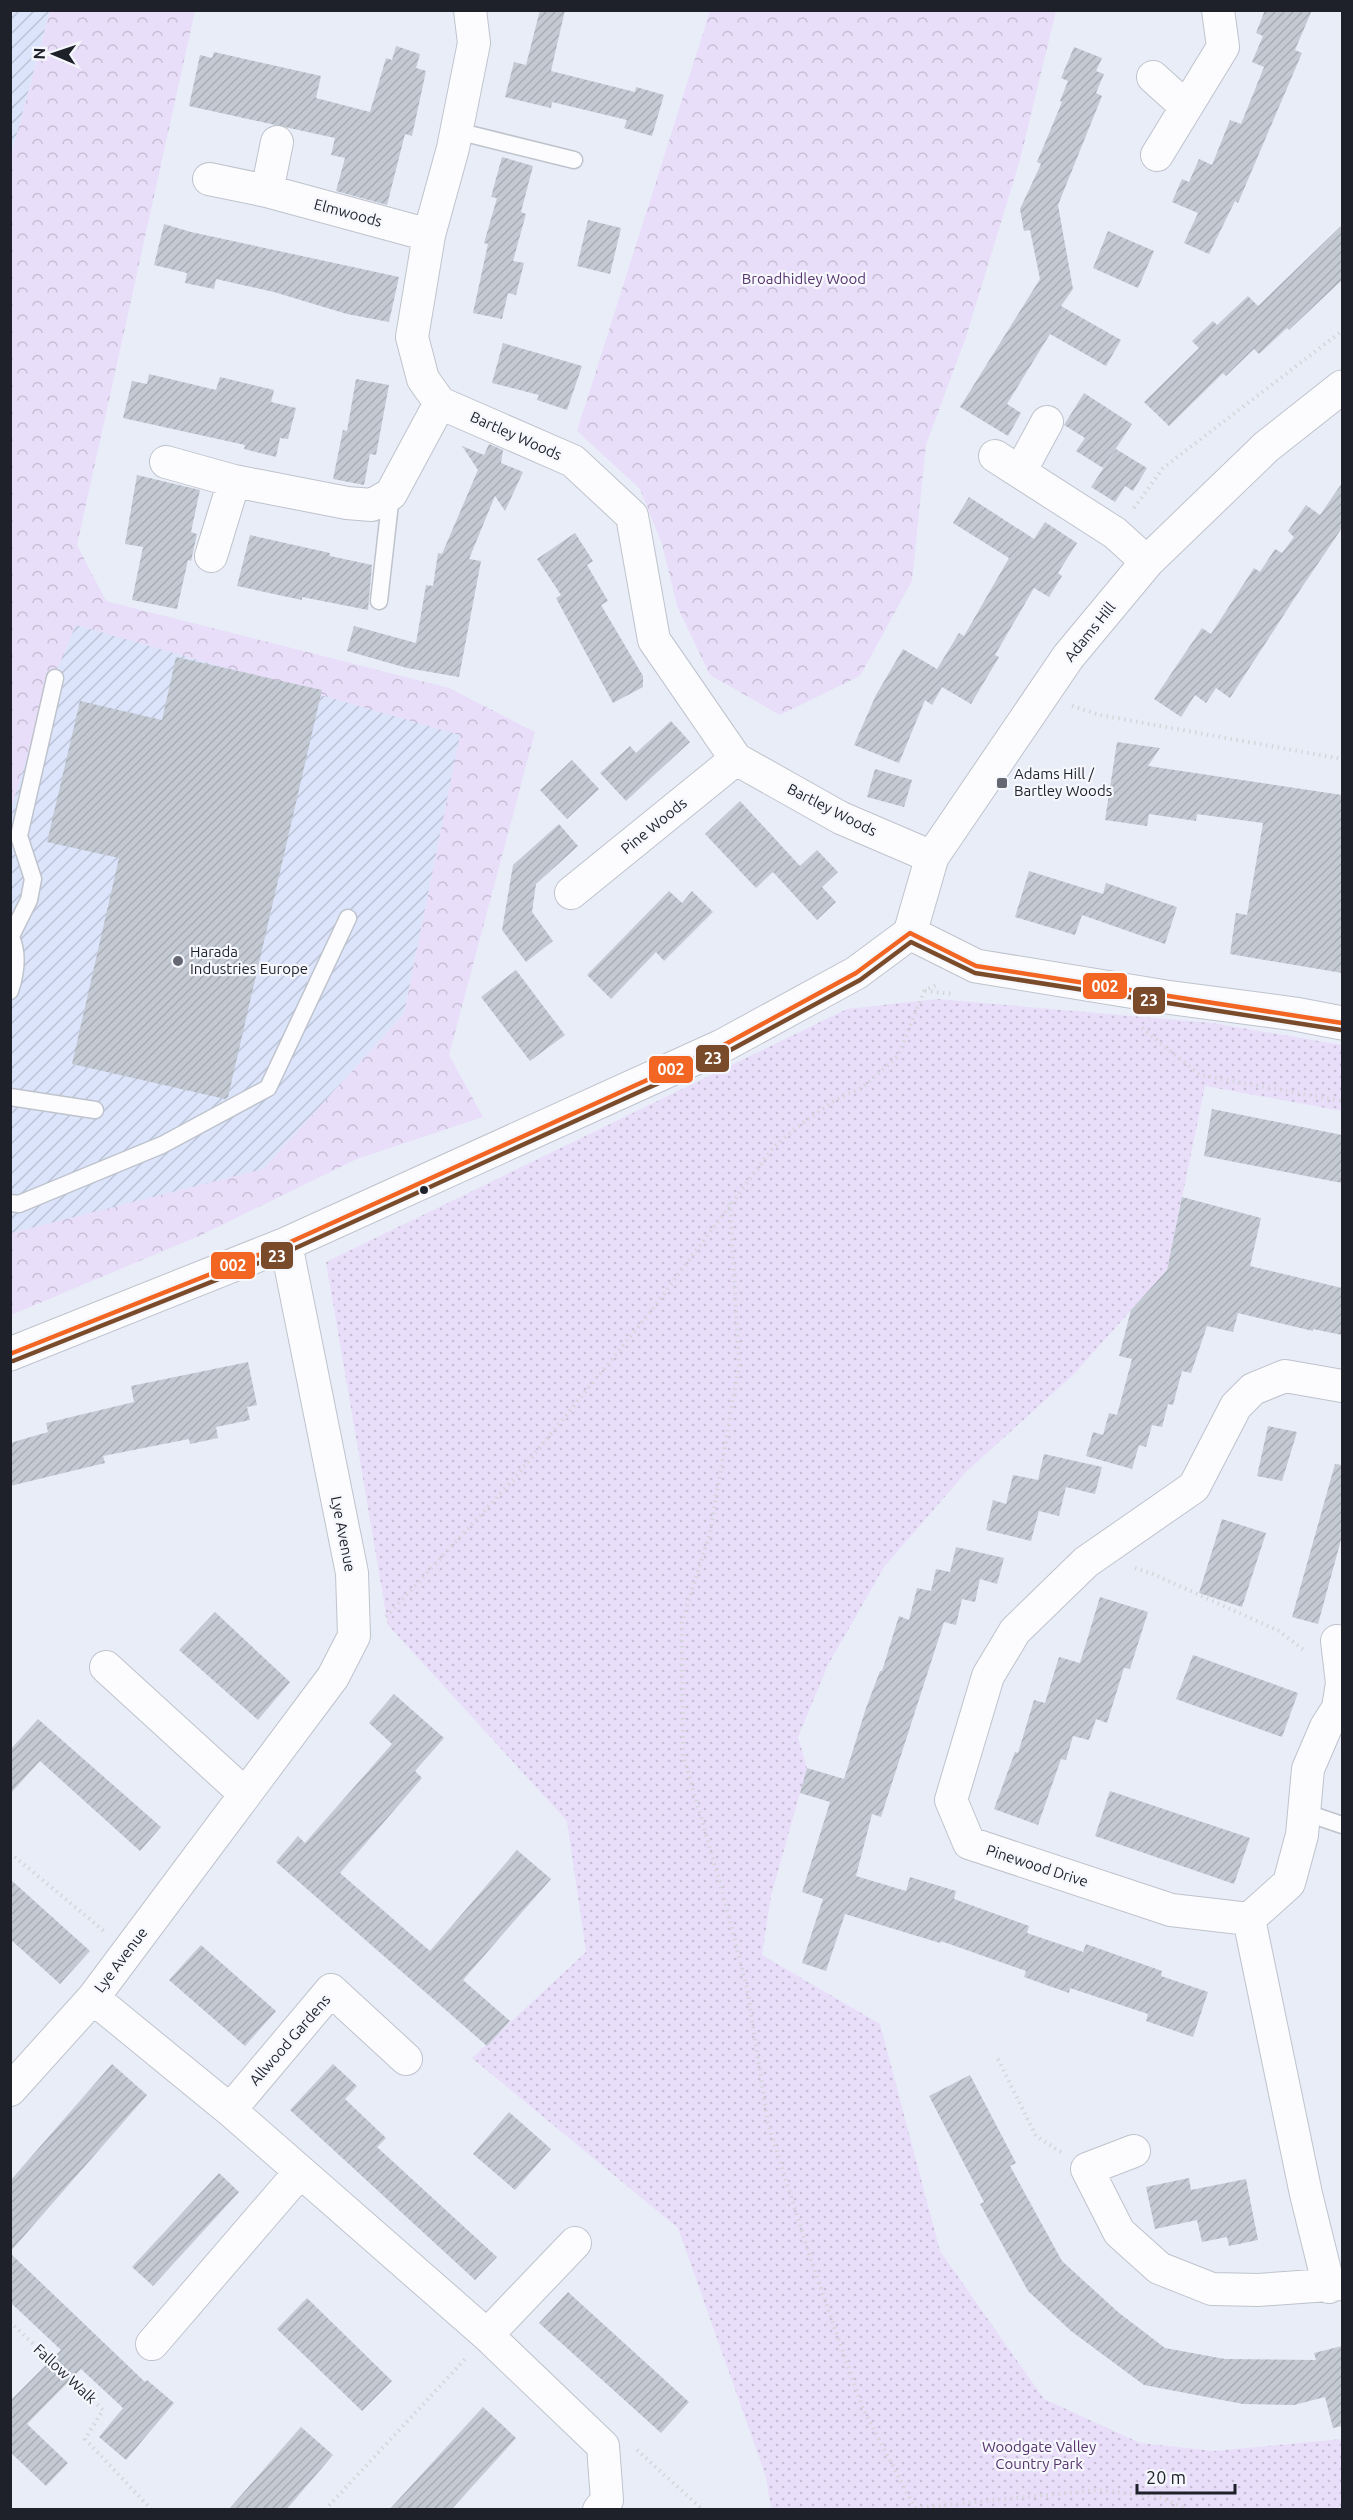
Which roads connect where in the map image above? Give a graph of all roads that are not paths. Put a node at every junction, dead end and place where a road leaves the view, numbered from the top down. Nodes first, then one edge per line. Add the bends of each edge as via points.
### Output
1 (470, 10) edge
2 (1218, 10) edge
3 (1153, 77) dead end
4 (1185, 106) junction
5 (457, 131) junction
6 (277, 142) dead end
7 (1157, 155) dead end
8 (574, 160) dead end
9 (208, 178) dead end
10 (267, 192) junction
11 (429, 235) junction
12 (1342, 387) edge
13 (440, 403) junction
14 (1047, 422) dead end
15 (166, 462) dead end
16 (234, 481) junction
17 (391, 494) junction
18 (211, 556) dead end
19 (1147, 561) junction
20 (379, 601) dead end
21 (55, 678) dead end
22 (736, 759) junction
23 (932, 856) junction
24 (571, 893) dead end
25 (348, 918) dead end
26 (910, 933) junction
27 (11, 935) edge
28 (10, 991) edge
29 (1342, 1023) edge
30 (10, 1097) edge
31 (95, 1110) dead end
32 (10, 1203) edge
33 (286, 1244) junction
34 (10, 1353) edge
35 (1342, 1386) edge
36 (1336, 1641) dead end
37 (106, 1667) dead end
38 (1340, 1708) edge
39 (245, 1794) junction
40 (1304, 1812) junction
41 (1342, 1825) edge
42 (1249, 1919) junction
43 (93, 1998) junction
44 (406, 2060) dead end
45 (10, 2090) edge
46 (230, 2110) junction
47 (1134, 2151) dead end
48 (300, 2172) junction
49 (575, 2243) dead end
50 (1336, 2285) edge
51 (488, 2335) junction
52 (152, 2344) dead end
53 (599, 2510) edge

1 - 5 street via 474,43
2 - 4 street via 1223,47
3 - 4 street
4 - 7 street
5 - 8 lane
5 - 11 street
6 - 10 street
9 - 10 street, Elmwoods
10 - 11 street, Elmwoods
11 - 13 street via 412,337 423,379
12 - 19 street, Adams Hill via 1266,447
13 - 17 street
13 - 22 street, Bartley Woods via 573,461 632,516 654,640
14 - 19 street via 1008,464 1115,533
15 - 16 street
16 - 17 street via 347,503 372,505
16 - 18 street
17 - 20 lane
19 - 23 street, Adams Hill via 1068,657
21 - 27 lane via 19,836 33,879 29,900
22 - 23 street, Bartley Woods via 840,818
22 - 24 street, Pine Woods
23 - 26 street, Adams Hill
25 - 32 lane via 268,1088 162,1145 20,1204
26 - 29 street via 976,966
26 - 33 street via 856,973 722,1046
27 - 28 lane via 16,948
30 - 31 lane
33 - 34 street
33 - 39 street, Lye Avenue via 352,1573 354,1636 333,1677
35 - 42 street, Pinewood Drive via 1285,1376 1253,1389 1236,1406 1194,1487 1094,1556 1015,1631 988,1676 951,1800 969,1844 1171,1910
36 - 38 street via 1342,1683
37 - 39 street
38 - 40 street via 1326,1727 1308,1769
39 - 43 street, Lye Avenue
40 - 41 lane
40 - 42 street via 1289,1883
42 - 50 street via 1306,2194
43 - 45 street, Lye Avenue
43 - 46 street
44 - 46 street, Allwood Gardens via 331,1990
46 - 48 street
47 - 50 street via 1088,2169 1119,2232 1159,2268 1212,2289
48 - 51 street
48 - 52 street
49 - 51 street
51 - 53 street via 603,2446 607,2500

